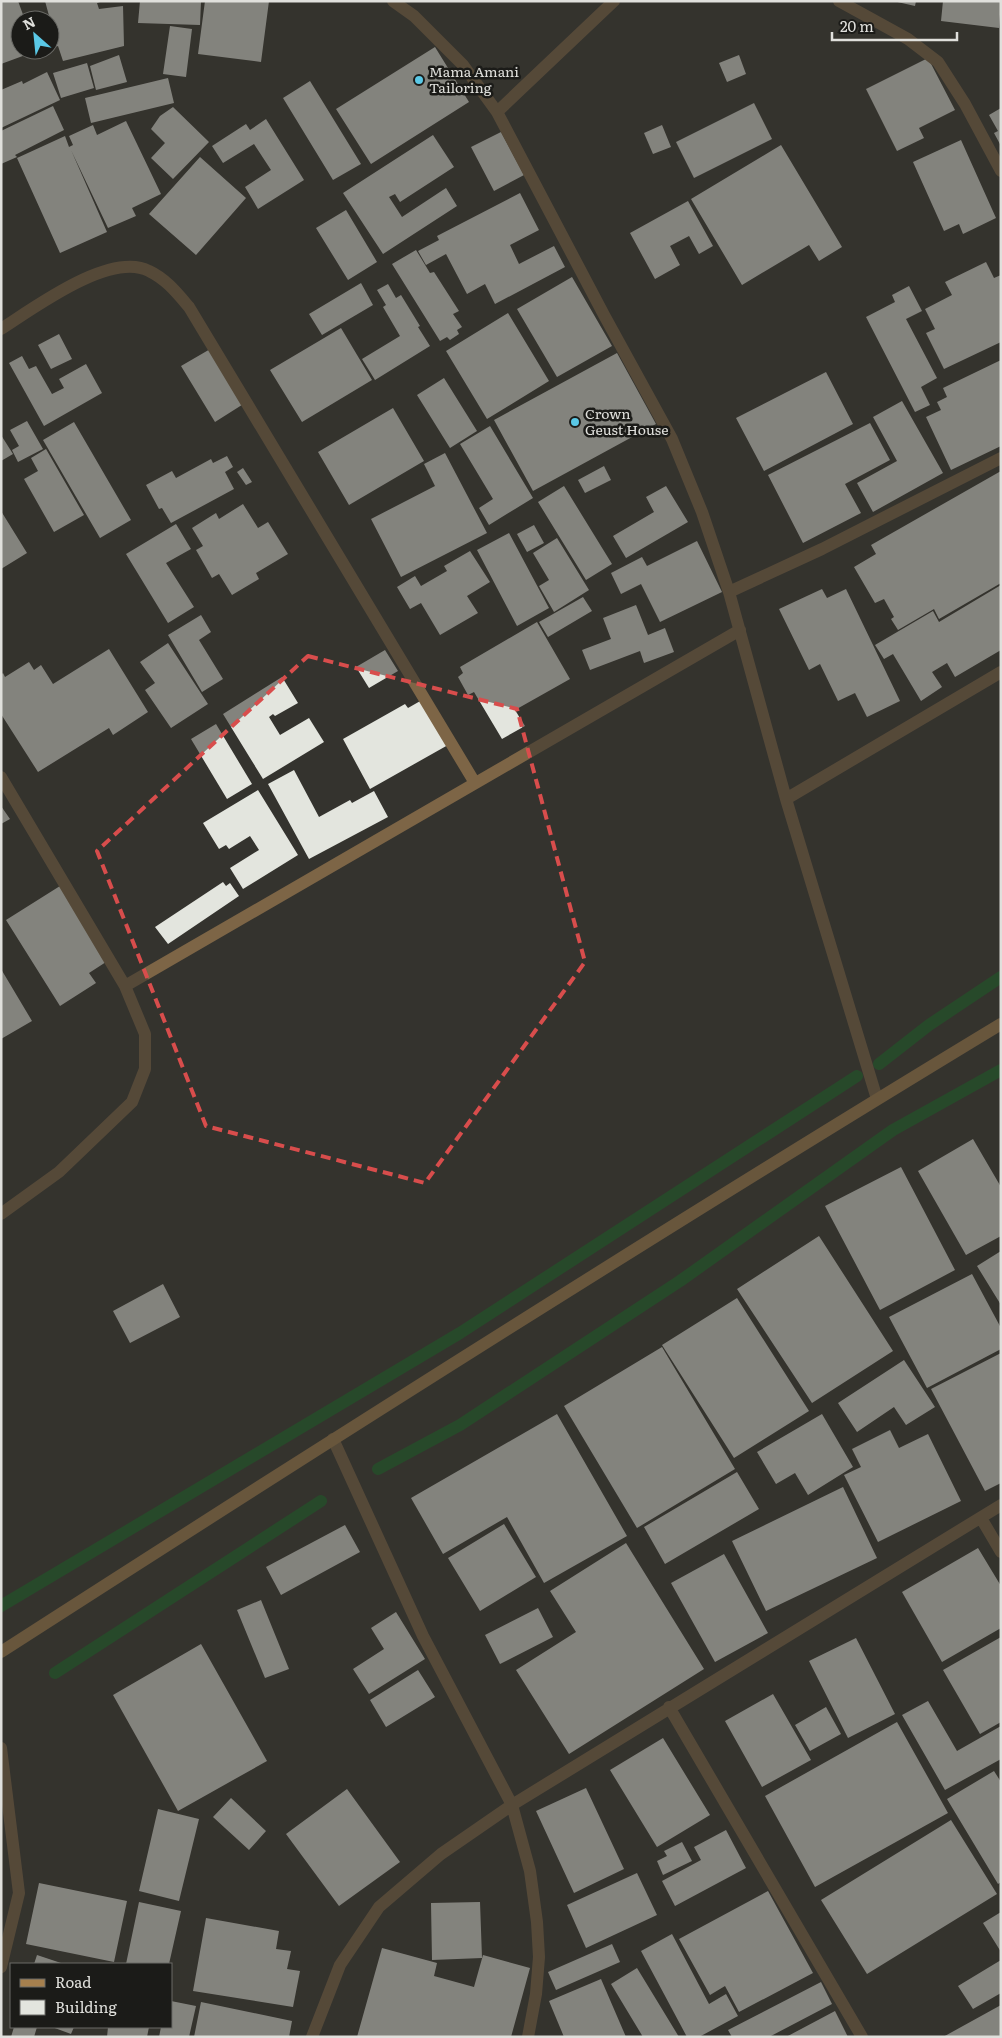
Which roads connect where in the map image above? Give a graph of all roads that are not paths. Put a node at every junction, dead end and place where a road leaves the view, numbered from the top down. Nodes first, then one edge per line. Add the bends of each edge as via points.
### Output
1 (393, 1) edge
2 (614, 1) edge
3 (840, 1) edge
4 (497, 112) junction
5 (1001, 171) edge
6 (1, 329) edge
7 (1001, 458) edge
8 (729, 592) junction
9 (740, 630) junction
10 (1001, 672) edge
11 (1, 777) edge
12 (475, 783) junction
13 (786, 798) junction
14 (125, 986) junction
15 (1001, 1024) edge
16 (877, 1099) junction
17 (1, 1214) edge
18 (333, 1439) junction
19 (1001, 1505) edge
20 (981, 1518) junction
21 (1001, 1552) edge
22 (1, 1652) edge
23 (669, 1706) junction
24 (1, 1748) edge
25 (512, 1805) junction
26 (1, 1967) edge
27 (312, 2037) edge
28 (528, 2037) edge
29 (862, 2037) edge

1 - 4 street via 414,16 462,65
2 - 4 street
3 - 5 street via 908,39 938,62 966,104
4 - 8 street via 672,439 702,512
6 - 12 street via 71,284 107,270 133,267 148,270 168,284 189,307
7 - 8 street via 822,549
8 - 9 street
9 - 12 street
9 - 13 street
10 - 13 street
11 - 14 street
12 - 14 street
13 - 16 street
14 - 17 street via 145,1034 145,1069 132,1102 59,1172
15 - 16 street
16 - 18 street
18 - 22 street
18 - 25 street via 423,1636
19 - 20 street
20 - 21 street
20 - 23 street
23 - 25 street
23 - 29 street
24 - 26 street via 19,1893
25 - 27 street via 441,1854 379,1907 340,1965
25 - 28 street via 530,1871 537,1922 539,1957

